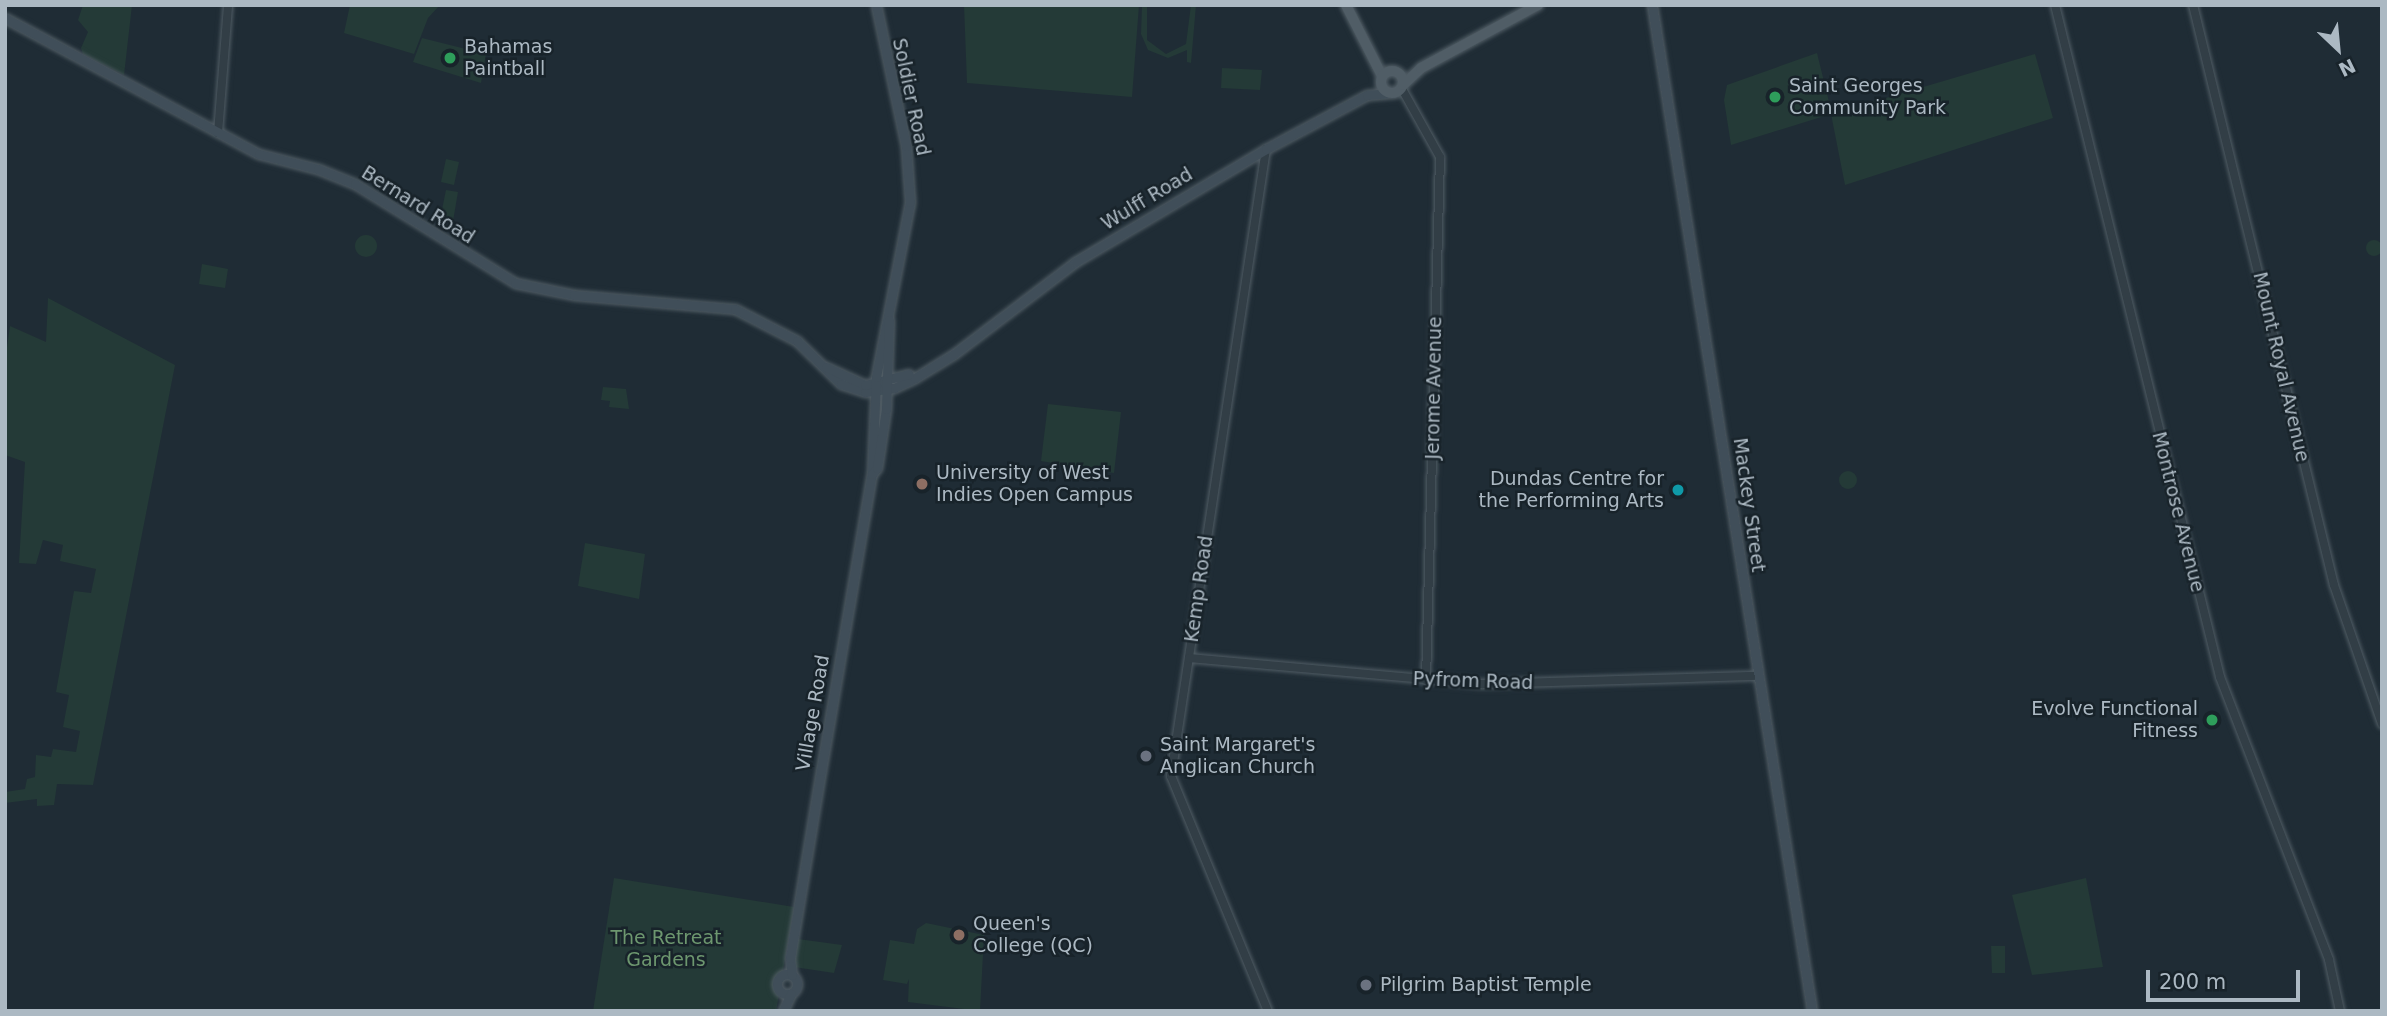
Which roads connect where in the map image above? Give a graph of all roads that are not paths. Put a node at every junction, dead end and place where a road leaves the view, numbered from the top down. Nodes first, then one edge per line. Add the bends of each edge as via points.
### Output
1 (228, 5) edge
2 (876, 5) edge
3 (1348, 5) edge
4 (1538, 5) edge
5 (1652, 5) edge
6 (2055, 5) edge
7 (2193, 5) edge
8 (5, 18) edge
9 (1420, 68) junction
10 (1394, 71) junction
11 (1382, 77) junction
12 (1397, 90) junction
13 (1367, 95) junction
14 (218, 133) junction
15 (1266, 149) junction
16 (880, 387) junction
17 (1189, 658) junction
18 (1758, 676) junction
19 (1426, 680) junction
20 (2382, 724) edge
21 (787, 975) junction
22 (780, 992) junction
23 (791, 994) junction
24 (2341, 1009) edge
25 (782, 1011) edge
26 (1268, 1011) edge
27 (1812, 1011) edge

1 - 14 street
2 - 16 main road, Soldier Road via 906,146 910,194
3 - 10 main road via 1385,67
3 - 11 main road
4 - 9 main road
5 - 18 main road, Mackey Street
6 - 24 street, Montrose Avenue via 2220,677 2329,960
7 - 20 street, Mount Royal Avenue via 2334,585
8 - 14 main road, Bernard Road
9 - 10 main road
9 - 12 main road
10 - 11 main road
10 - 12 main road via 1403,78
11 - 12 main road
11 - 13 main road, Wulff Road
12 - 13 main road, Wulff Road
12 - 19 street, Jerome Avenue via 1440,157
13 - 15 main road, Wulff Road
14 - 16 main road, Bernard Road via 259,154 355,184 515,283 574,295 735,309 797,341 841,384
15 - 16 main road, Wulff Road via 1074,262 915,378
15 - 17 street, Kemp Road
16 - 21 main road, Village Road via 877,468 872,474
17 - 19 street, Pyfrom Road
17 - 26 street, Kemp Road via 1171,783 1242,940
18 - 19 street, Pyfrom Road via 1514,684
18 - 27 main road, Mackey Street
21 - 22 main road, Village Road via 777,983
21 - 23 main road, Village Road via 797,985
22 - 23 main road
22 - 25 main road, Village Road
23 - 25 main road, Village Road

